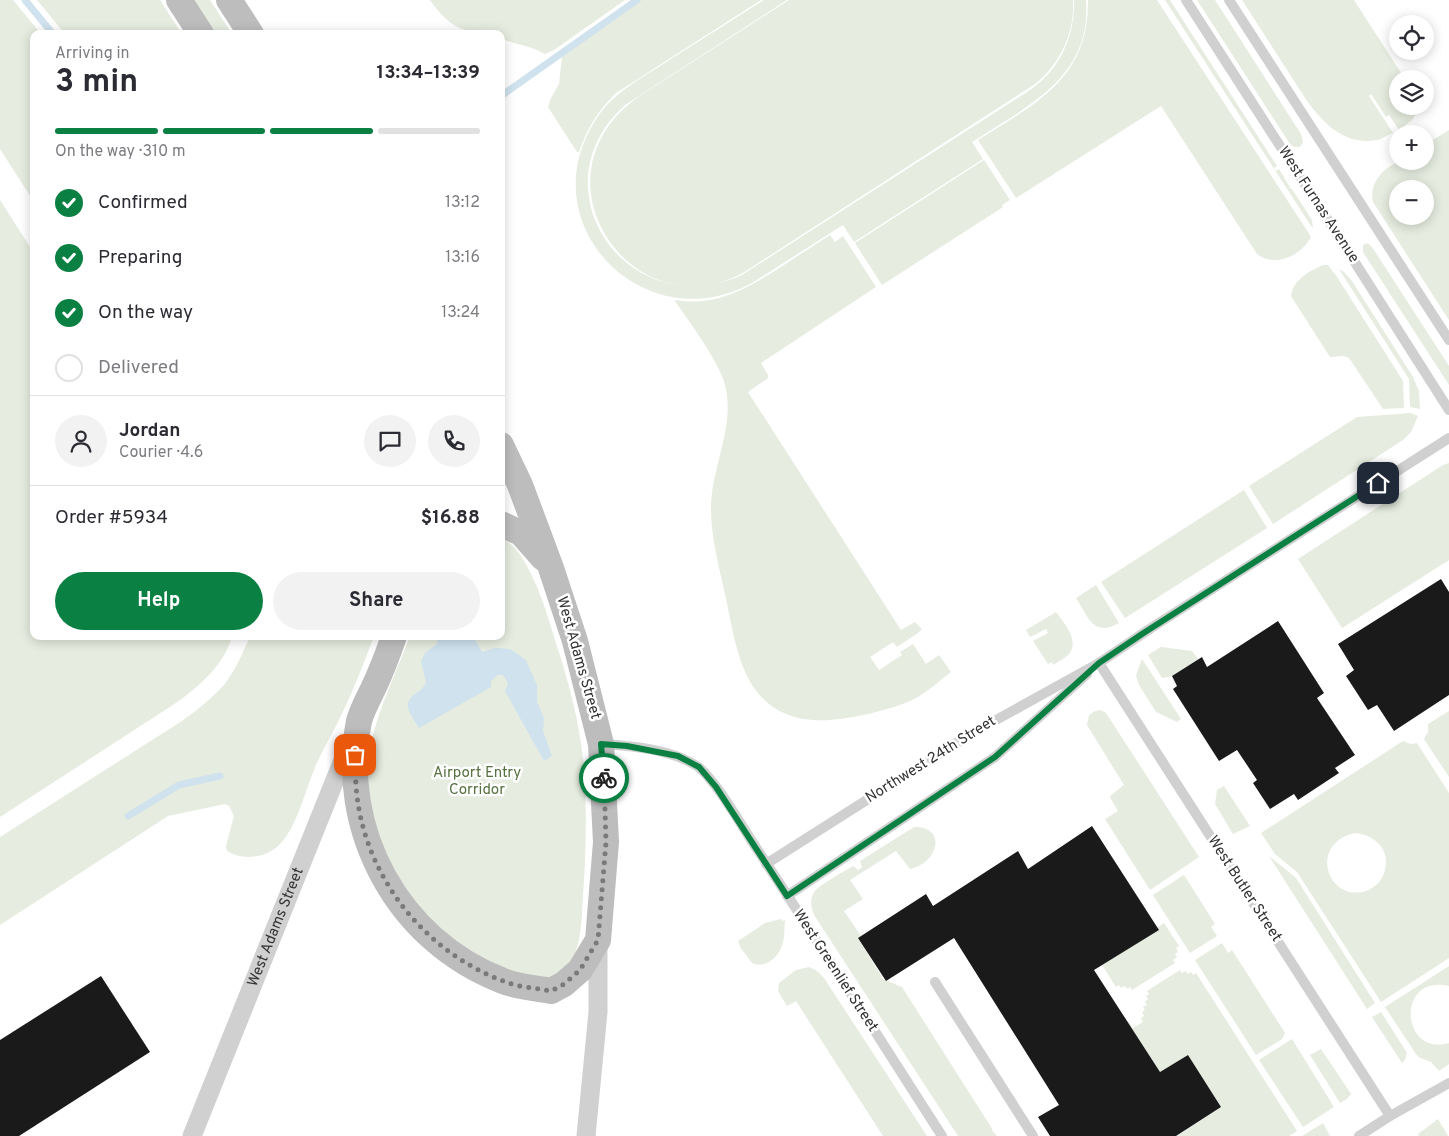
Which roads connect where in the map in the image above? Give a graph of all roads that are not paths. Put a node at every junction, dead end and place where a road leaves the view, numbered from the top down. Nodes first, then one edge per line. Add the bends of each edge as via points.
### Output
1 (178, 0) edge
2 (229, 0) edge
3 (1186, 0) edge
4 (1229, 0) edge
5 (198, 30) edge
6 (248, 30) edge
7 (1449, 340) edge
8 (1449, 410) edge
9 (1449, 438) edge
10 (505, 454) edge
11 (505, 526) edge
12 (551, 568) junction
13 (393, 640) edge
14 (1099, 663) junction
15 (360, 718) junction
16 (601, 744) junction
17 (766, 864) junction
18 (787, 896) junction
19 (598, 940) junction
20 (935, 982) dead end
21 (1449, 1083) edge
22 (1390, 1116) junction
23 (192, 1136) edge
24 (586, 1136) edge
25 (942, 1136) edge
26 (1033, 1136) edge
27 (1359, 1136) edge

1 - 5 main road
2 - 6 main road
3 - 8 lane, West Furnas Avenue
4 - 7 lane
9 - 14 lane, Northwest 24th Street
10 - 12 main road, West Adams Street
11 - 12 main road via 521,533
12 - 16 main road, West Adams Street via 575,641
13 - 15 main road, West Adams Street
14 - 17 lane, Northwest 24th Street via 970,735
14 - 18 lane, Northwest 24th Street via 995,757
14 - 22 lane, West Butler Street
15 - 19 main road, West Adams Street via 355,782 361,819 373,855 391,891 411,918 437,943 470,966 504,982 551,991 580,970
15 - 23 street, West Adams Street
16 - 17 lane, West Greenlief Street via 678,756 699,767 716,787
16 - 19 main road, West Adams Street via 606,842
17 - 18 lane, West Greenlief Street
18 - 25 lane, West Greenlief Street
19 - 24 street, West Adams Street via 598,1012
20 - 26 lane
21 - 22 lane
22 - 27 lane

